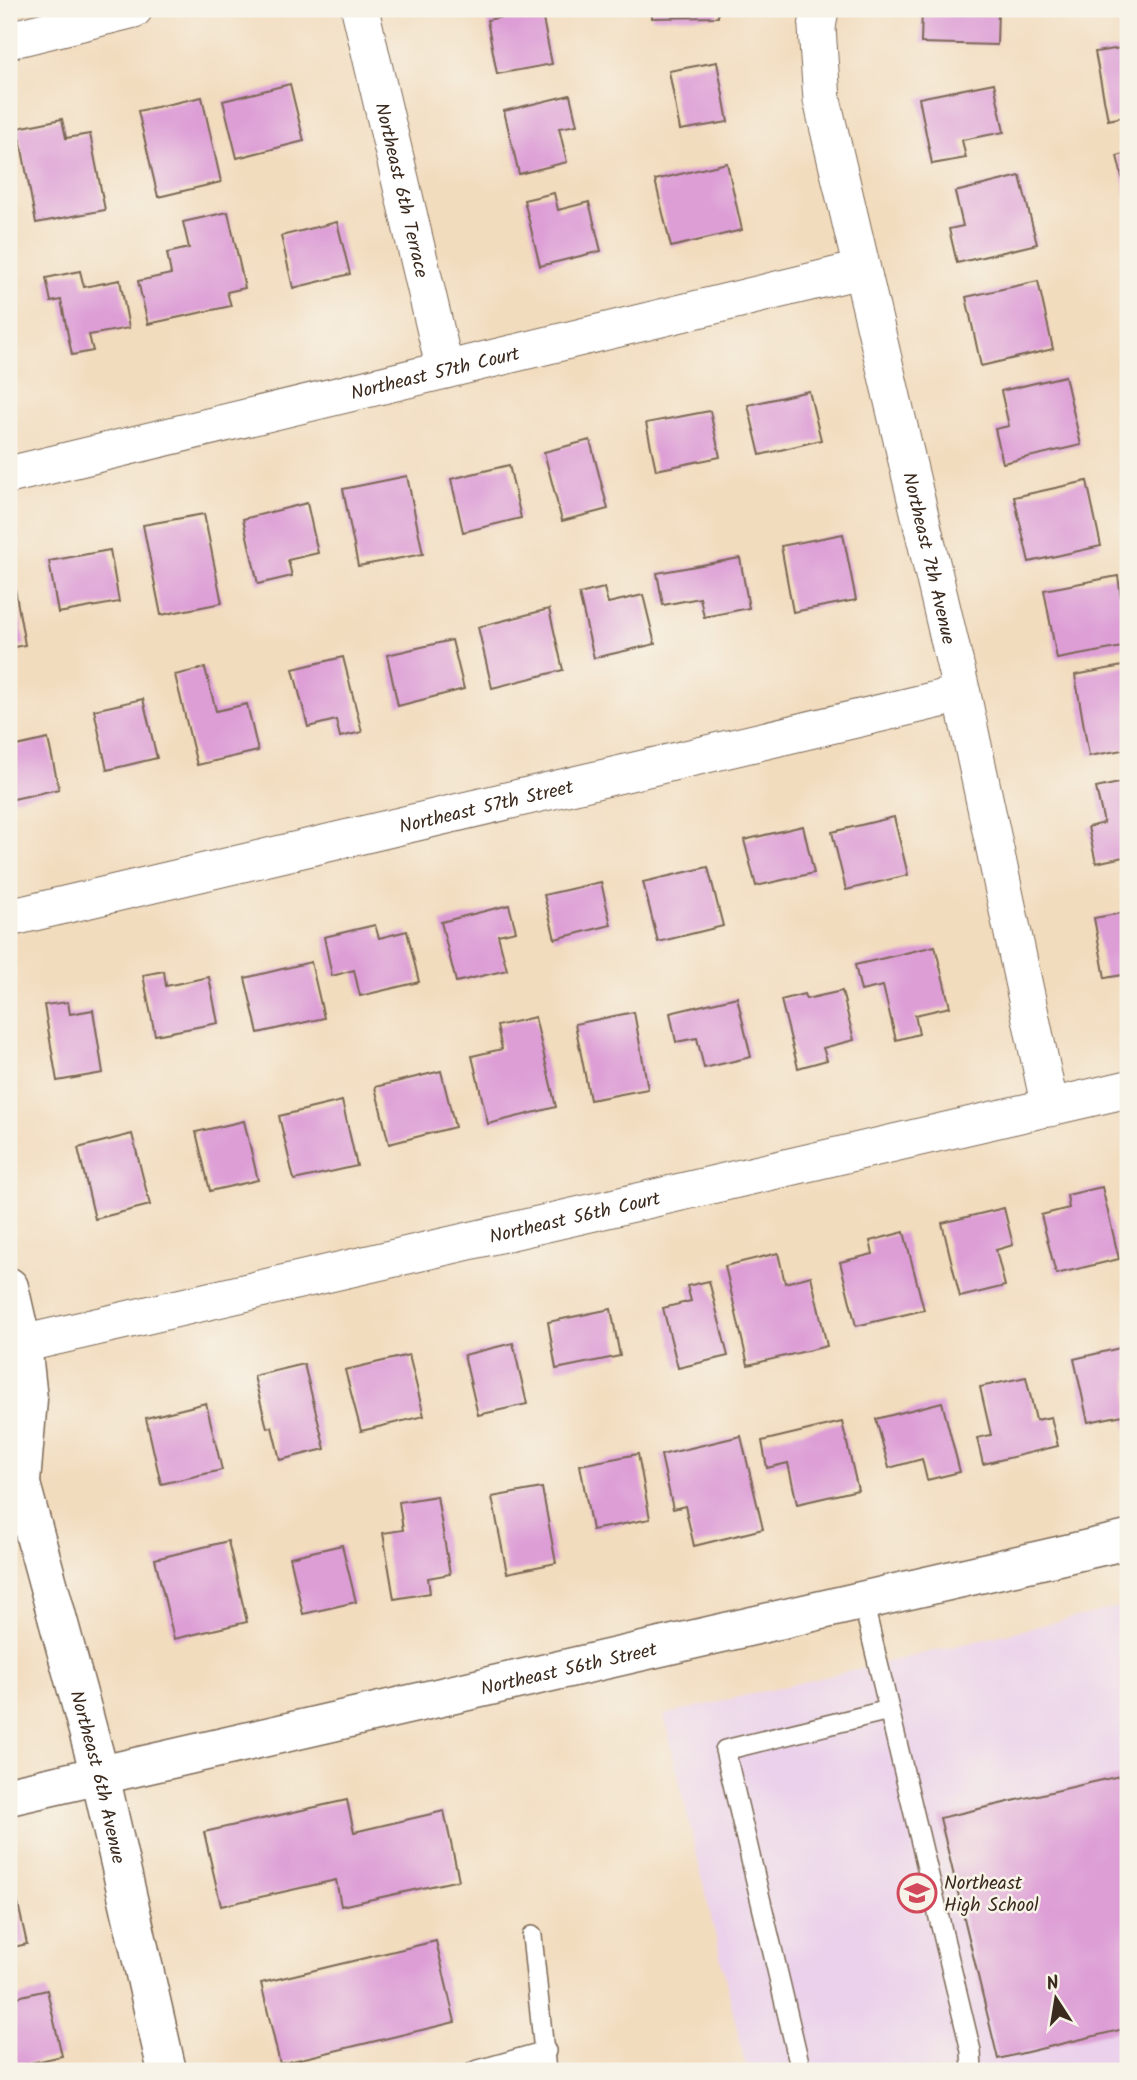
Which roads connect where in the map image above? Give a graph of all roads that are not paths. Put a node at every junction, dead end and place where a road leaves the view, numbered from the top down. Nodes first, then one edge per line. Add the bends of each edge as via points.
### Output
1 (134, 9) edge
2 (360, 9) edge
3 (820, 9) edge
4 (9, 40) edge
5 (860, 270) junction
6 (445, 370) junction
7 (9, 475) edge
8 (962, 694) junction
9 (9, 918) edge
10 (1128, 1089) edge
11 (1050, 1108) junction
12 (9, 1287) edge
13 (22, 1344) junction
14 (15, 1468) edge
15 (1128, 1540) edge
16 (863, 1601) junction
17 (889, 1710) junction
18 (100, 1776) junction
19 (9, 1796) edge
20 (532, 1936) dead end
21 (546, 2051) junction
22 (167, 2071) edge
23 (475, 2071) edge
24 (546, 2071) edge
25 (801, 2071) edge
26 (972, 2071) edge

1 - 4 street
2 - 6 street, Northeast 6th Terrace
3 - 5 street, Northeast 7th Avenue via 822,100
5 - 6 street, Northeast 57th Court
5 - 8 street, Northeast 7th Avenue
6 - 7 street, Northeast 57th Court
8 - 9 street, Northeast 57th Street
8 - 11 street, Northeast 7th Avenue
10 - 11 street, Northeast 56th Court
11 - 13 street, Northeast 56th Court
12 - 13 street, Northeast 6th Avenue
13 - 14 street, Northeast 6th Avenue via 28,1399
14 - 18 street, Northeast 6th Avenue
15 - 16 street, Northeast 56th Street
16 - 17 lane
16 - 18 street, Northeast 56th Street
17 - 25 lane via 724,1750
17 - 26 lane
18 - 19 street, Northeast 56th Street
18 - 22 street, Northeast 6th Avenue
20 - 21 lane
21 - 23 lane
21 - 24 lane

